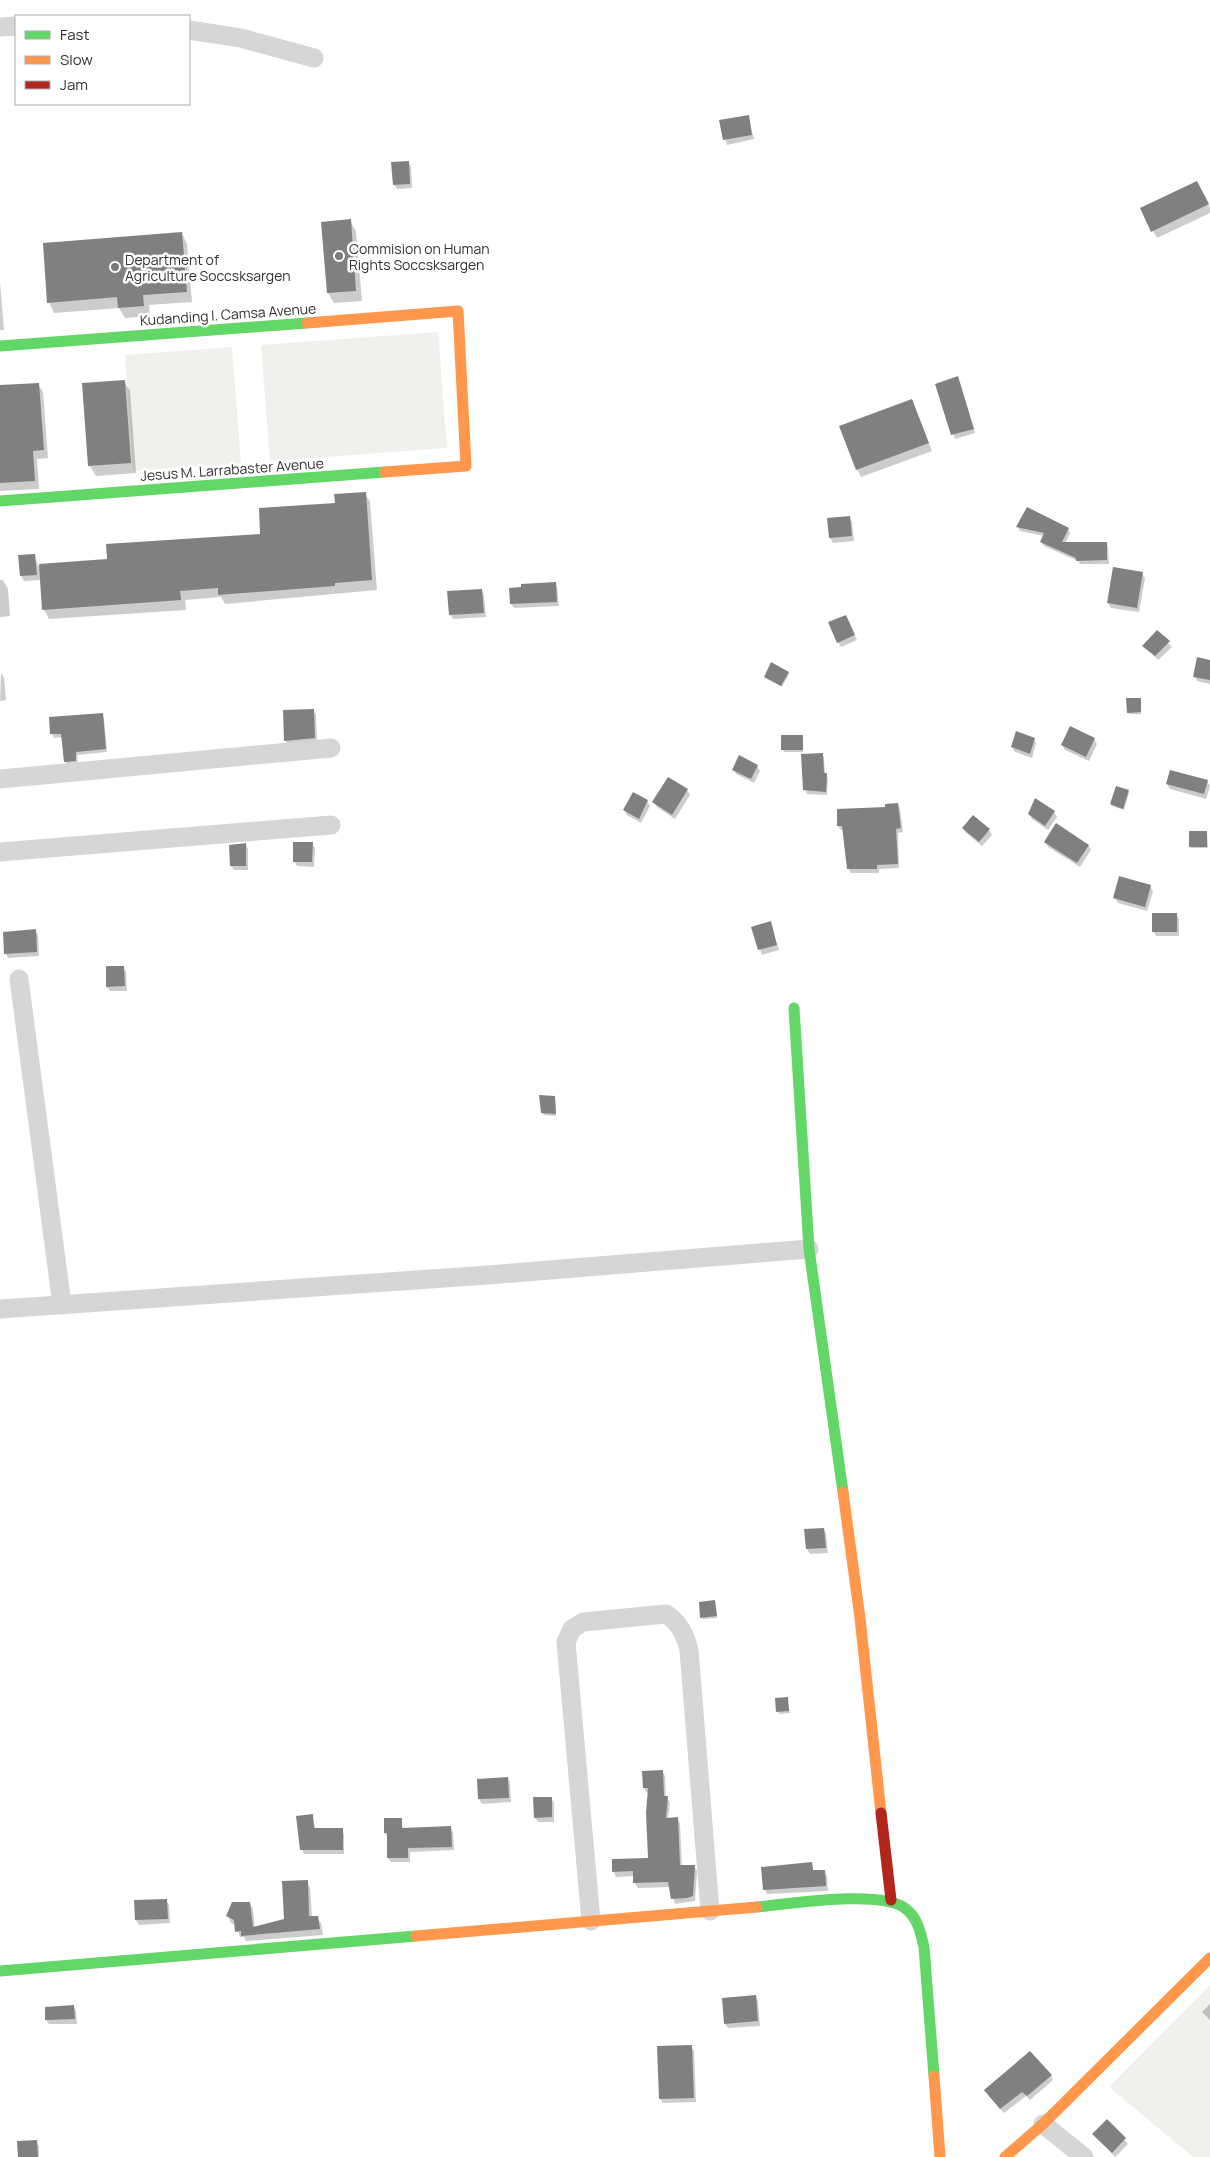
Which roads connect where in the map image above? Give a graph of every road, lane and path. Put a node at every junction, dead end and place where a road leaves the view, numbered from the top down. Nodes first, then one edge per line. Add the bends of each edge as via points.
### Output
1 (15, 26) edge
2 (0, 27) edge
3 (190, 30) edge
4 (314, 58) dead end
5 (0, 346) edge
6 (466, 466) joint
7 (0, 501) edge
8 (331, 748) dead end
9 (0, 780) edge
10 (331, 825) dead end
11 (0, 852) edge
12 (19, 979) dead end
13 (794, 1008) dead end
14 (809, 1249) junction
15 (62, 1305) junction
16 (0, 1309) edge
17 (891, 1900) junction
18 (710, 1911) junction
19 (591, 1921) junction
20 (1210, 1958) edge
21 (0, 1971) edge
22 (1043, 2124) junction
23 (940, 2157) edge
24 (1005, 2157) edge
25 (1084, 2157) edge

1 - 2 street
3 - 4 street via 241,38
5 - 6 street, Kudanding I. Camsa Avenue via 458,311
6 - 7 street, Jesus M. Larrabaster Avenue
8 - 9 street
10 - 11 street
12 - 15 street
13 - 14 street
14 - 15 street
14 - 17 street via 861,1627
15 - 16 street
17 - 18 street via 851,1899
17 - 23 street via 912,1913 920,1927
18 - 19 street
18 - 19 street via 689,1650 685,1634 676,1620 666,1614 583,1622 572,1629 566,1642
19 - 21 street
20 - 22 street
22 - 24 street
22 - 25 street

